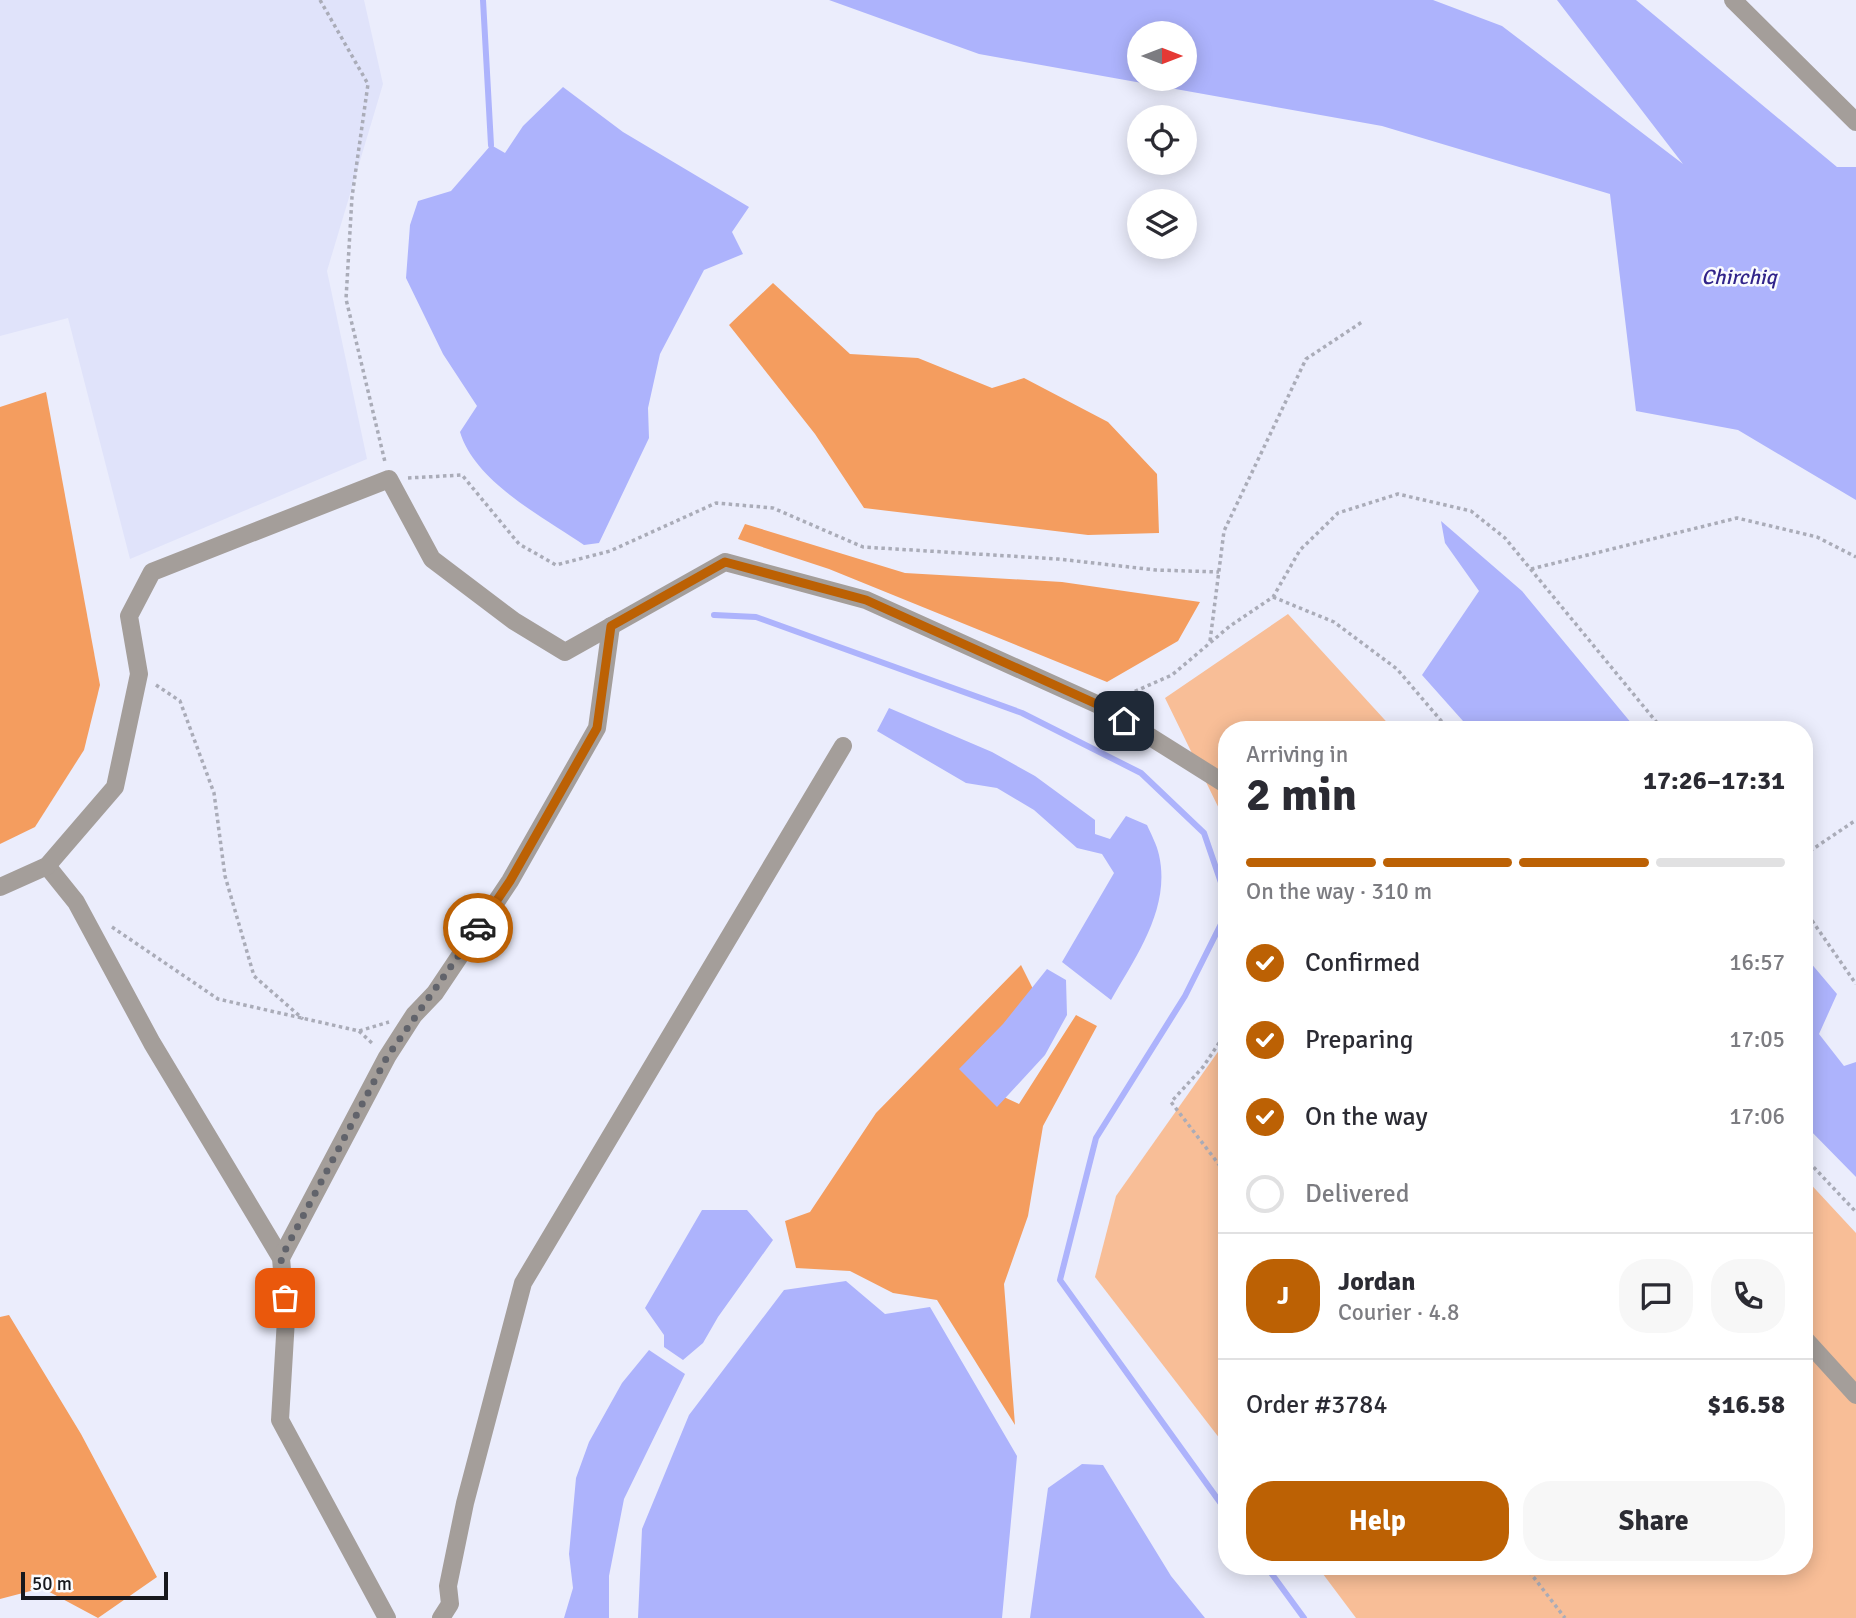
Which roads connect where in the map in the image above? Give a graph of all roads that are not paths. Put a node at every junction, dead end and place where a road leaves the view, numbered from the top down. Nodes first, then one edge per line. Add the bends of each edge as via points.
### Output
1 (1733, 0) edge
2 (1856, 122) edge
3 (611, 626) junction
4 (843, 746) dead end
5 (1218, 779) edge
6 (47, 866) junction
7 (0, 887) edge
8 (281, 1258) junction
9 (1813, 1348) edge
10 (1856, 1395) edge
11 (387, 1618) edge
12 (441, 1618) edge

1 - 2 street
3 - 5 street via 725,562 866,600 1101,706
3 - 6 street via 565,652 514,621 432,559 389,479 152,572 129,616 139,674 115,787
3 - 8 street via 597,728 510,881 387,1057
4 - 12 street via 523,1283 465,1503 448,1586 450,1604
6 - 7 street
6 - 8 street via 76,902 152,1043
8 - 11 street via 286,1319 280,1420
9 - 10 street

